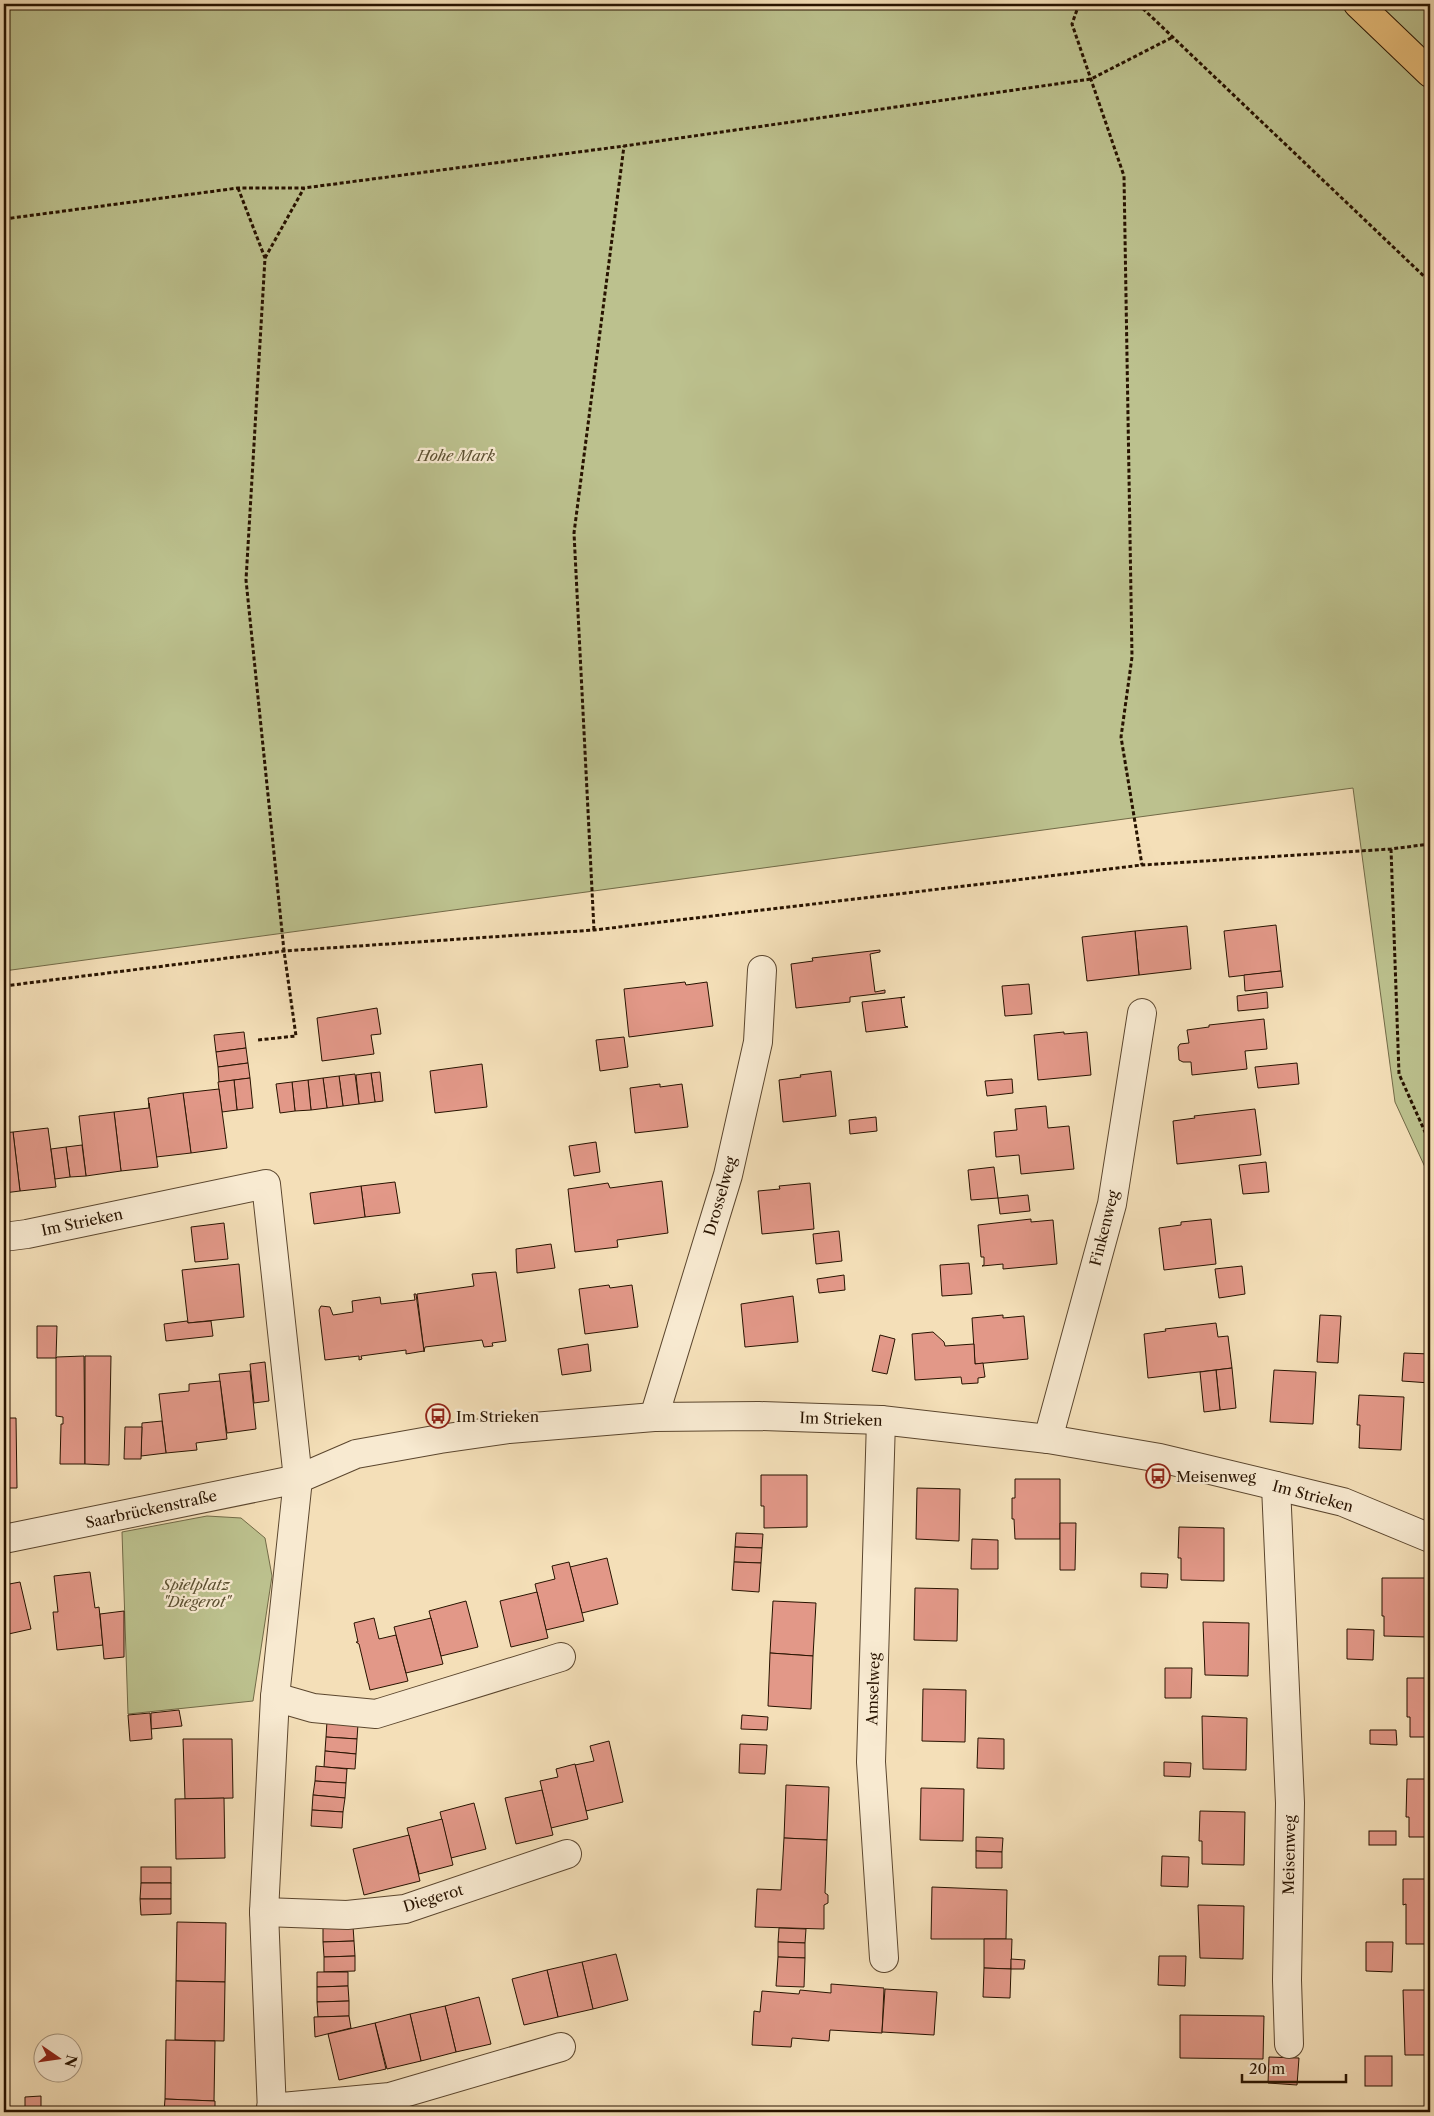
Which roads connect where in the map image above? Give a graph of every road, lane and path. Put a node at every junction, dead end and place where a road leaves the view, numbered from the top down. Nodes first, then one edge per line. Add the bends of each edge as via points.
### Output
1 (1079, 4) edge
2 (1138, 4) edge
3 (1358, 4) edge
4 (1173, 37) junction
5 (1430, 73) edge
6 (1091, 79) junction
7 (624, 146) junction
8 (238, 188) junction
9 (304, 188) junction
10 (4, 219) edge
11 (265, 258) junction
12 (1430, 282) edge
13 (1430, 844) edge
14 (1391, 849) junction
15 (1142, 865) junction
16 (594, 930) junction
17 (284, 951) junction
18 (762, 970) dead end
19 (4, 986) edge
20 (1142, 1013) dead end
21 (258, 1040) dead end
22 (1430, 1143) edge
23 (4, 1237) edge
24 (654, 1417) junction
25 (881, 1420) junction
26 (1048, 1439) junction
27 (298, 1479) junction
28 (1276, 1486) junction
29 (1430, 1538) edge
30 (4, 1540) edge
31 (561, 1657) dead end
32 (275, 1697) junction
33 (567, 1854) dead end
34 (264, 1912) junction
35 (884, 1958) dead end
36 (1289, 2044) dead end
37 (561, 2047) dead end
38 (272, 2110) edge

1 - 6 path via 1072,24
2 - 4 path
3 - 5 highway
4 - 6 path
4 - 12 path
6 - 7 path
6 - 15 path via 1124,176 1132,657 1121,737
7 - 9 path
7 - 16 path via 574,533
8 - 9 path
8 - 10 path
8 - 11 path
9 - 11 path
11 - 17 path via 246,580
13 - 14 path
14 - 15 path
14 - 22 path via 1399,1074
15 - 16 path
16 - 17 path
17 - 19 path
17 - 21 path via 296,1036
18 - 24 street, Drosselweg via 758,1042 728,1175
20 - 26 street, Finkenweg via 1112,1204
23 - 27 street, Im Strieken via 266,1184
24 - 25 street, Im Strieken
24 - 27 street, Im Strieken via 440,1438 356,1454
25 - 26 street, Im Strieken
25 - 35 street, Amselweg via 871,1762
26 - 28 street, Im Strieken via 1175,1460
27 - 30 street, Saarbrückenstraße
27 - 32 street
28 - 29 street, Im Strieken via 1343,1502
28 - 36 street, Meisenweg via 1290,1802
31 - 32 street via 376,1714 313,1708
32 - 34 street
33 - 34 street, Diegerot via 405,1909 347,1916
34 - 38 street
37 - 38 street via 390,2097

